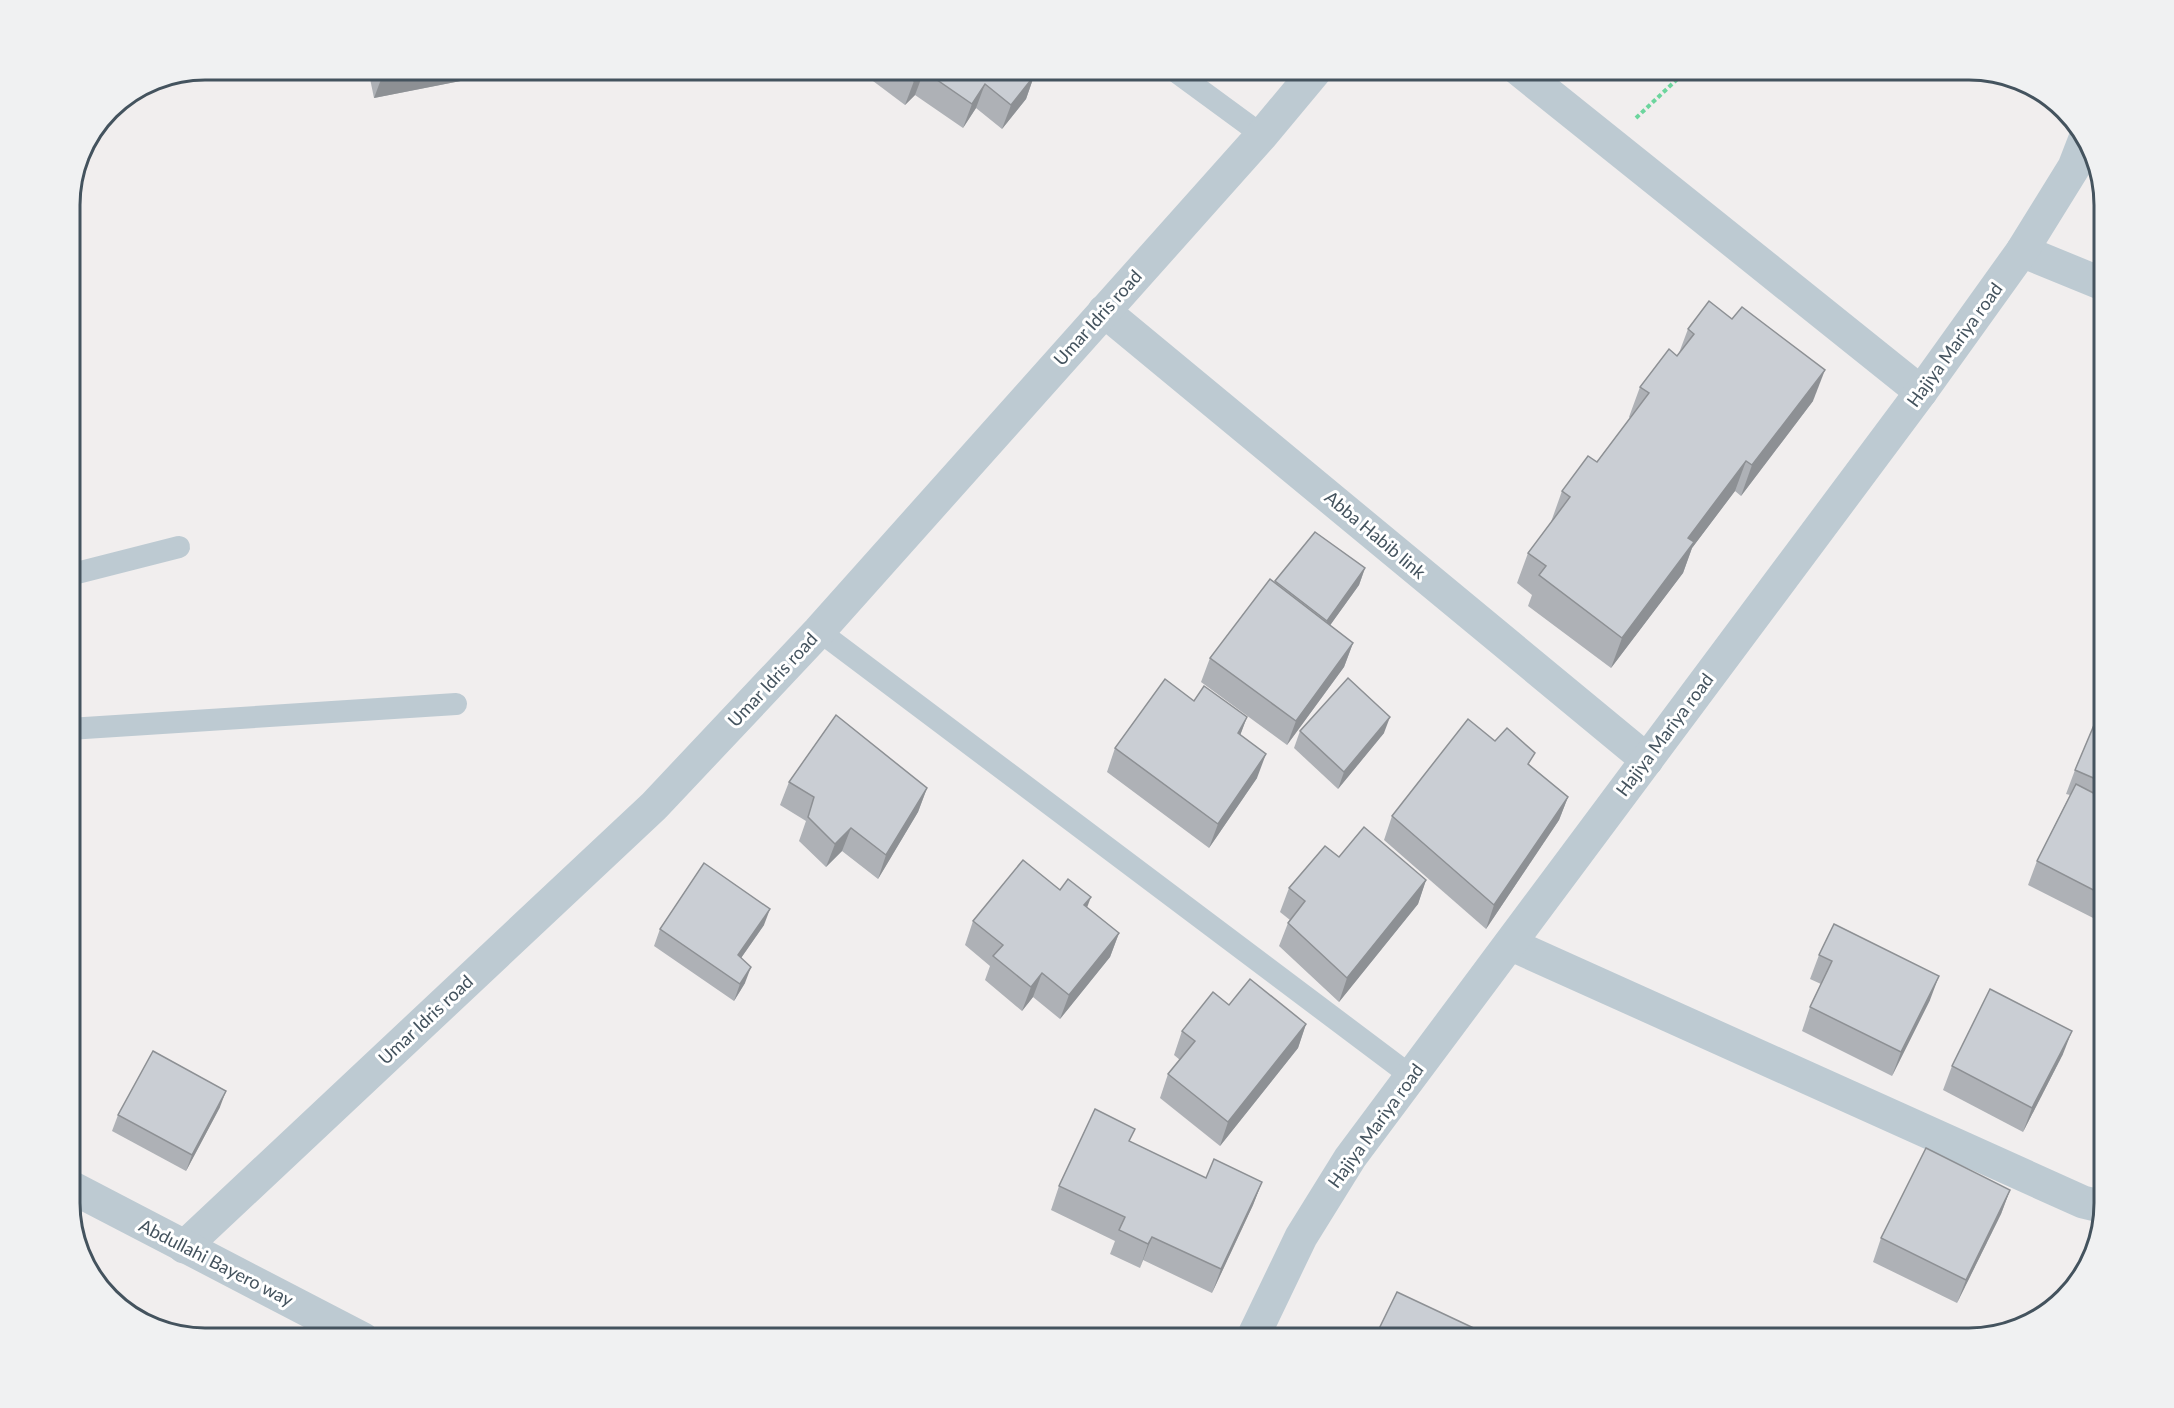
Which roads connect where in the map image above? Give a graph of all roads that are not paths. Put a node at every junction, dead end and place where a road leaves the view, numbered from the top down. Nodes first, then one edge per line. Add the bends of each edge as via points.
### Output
1 (1186, 79) edge
2 (1308, 79) edge
3 (1531, 79) edge
4 (1262, 135) junction
5 (2081, 148) edge
6 (2022, 251) junction
7 (2094, 280) edge
8 (1104, 310) junction
9 (1921, 392) junction
10 (179, 547) dead end
11 (80, 572) edge
12 (819, 631) junction
13 (456, 704) dead end
14 (80, 728) edge
15 (1647, 760) junction
16 (1510, 944) junction
17 (1411, 1076) junction
18 (80, 1192) edge
19 (2094, 1205) edge
20 (184, 1247) junction
21 (342, 1328) edge
22 (1257, 1328) edge

1 - 4 lane
2 - 4 street, Umar Idris road
3 - 9 street
4 - 8 street, Umar Idris road
5 - 6 street, Hajiya Mariya road via 2074,167
6 - 7 street
6 - 9 street, Hajiya Mariya road
8 - 12 street, Umar Idris road
8 - 15 street, Abba Habib link
9 - 15 street, Hajiya Mariya road
10 - 11 lane
12 - 17 lane
12 - 20 street, Umar Idris road via 654,806
13 - 14 lane
15 - 16 street, Hajiya Mariya road
16 - 17 street, Hajiya Mariya road
16 - 19 street
17 - 22 street, Hajiya Mariya road via 1350,1158 1301,1237
18 - 20 street, Abdullahi Bayero way
20 - 21 street, Abdullahi Bayero way

